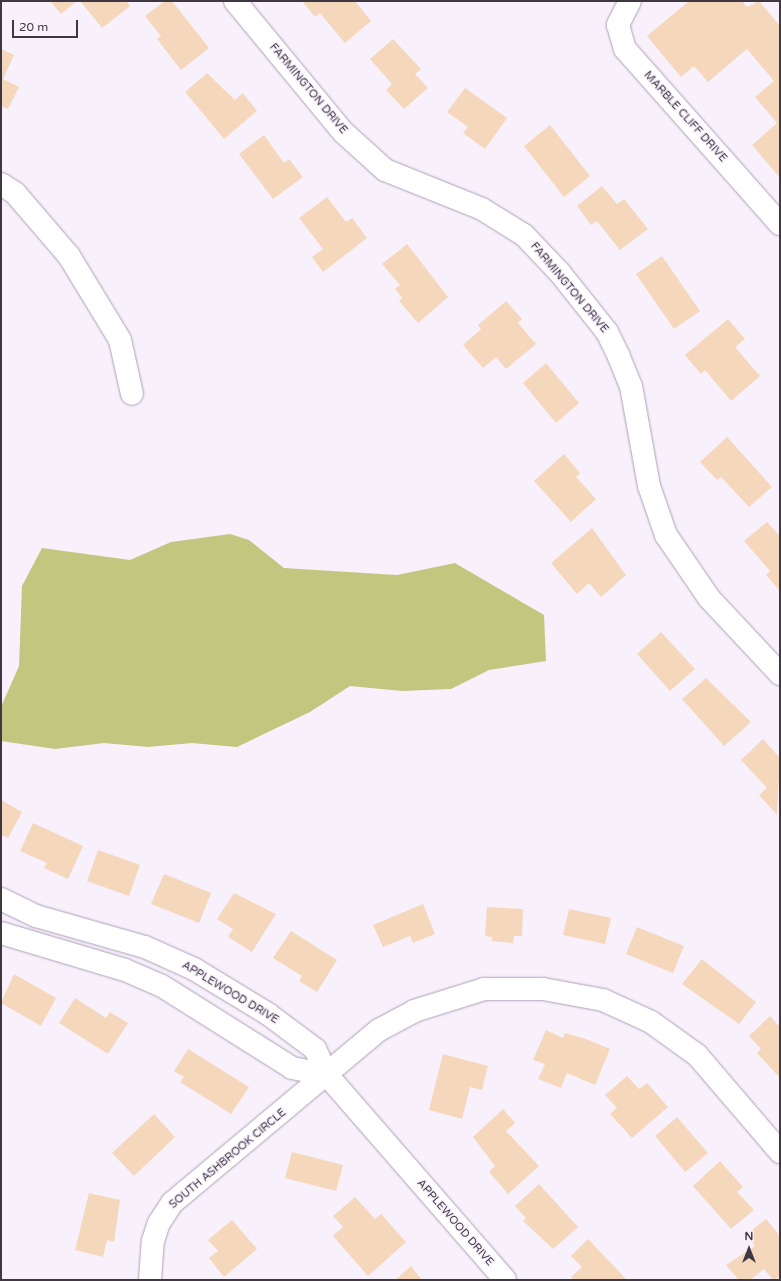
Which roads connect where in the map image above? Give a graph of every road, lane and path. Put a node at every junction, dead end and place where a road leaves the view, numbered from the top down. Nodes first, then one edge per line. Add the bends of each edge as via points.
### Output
1 (235, 1) edge
2 (630, 1) edge
3 (1, 184) edge
4 (780, 224) edge
5 (132, 394) dead end
6 (780, 674) edge
7 (1, 899) edge
8 (1, 933) edge
9 (327, 1075) junction
10 (780, 1152) edge
11 (150, 1280) edge
12 (505, 1280) edge

1 - 6 street, FARMINGTON DRIVE via 343,132 385,170 482,209 524,235 583,302 607,332 631,386 649,486 666,535 709,598
2 - 4 street, MARBLE CLIFF DRIVE via 618,25 625,49
3 - 5 street via 15,193 69,256 120,340
7 - 9 street, APPLEWOOD DRIVE via 36,916 145,947 194,969 268,1014 315,1049
8 - 9 street via 125,970 162,986 292,1068
9 - 10 street, SOUTH ASHBROOK CIRCLE via 379,1030 414,1011 484,989 543,989 603,1000 675,1037 718,1077
9 - 11 street, SOUTH ASHBROOK CIRCLE via 172,1203 159,1222 153,1241
9 - 12 street, APPLEWOOD DRIVE

